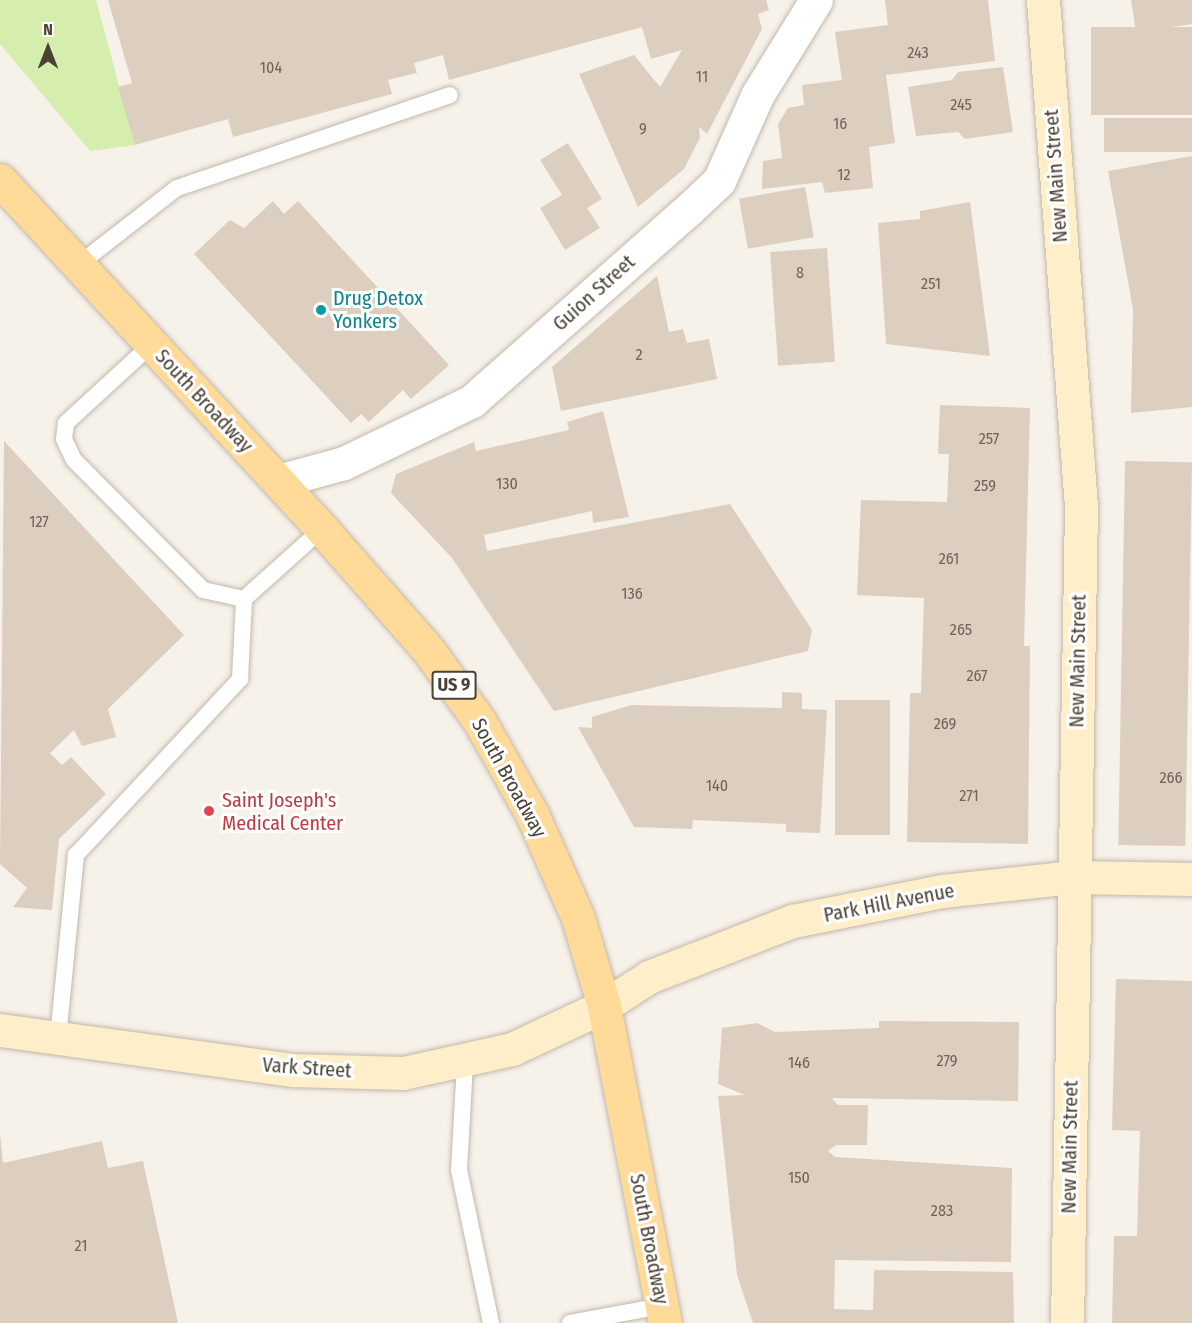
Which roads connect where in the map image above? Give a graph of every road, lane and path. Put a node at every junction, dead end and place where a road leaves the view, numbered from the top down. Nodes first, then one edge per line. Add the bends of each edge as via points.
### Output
1 (816, 0) edge
2 (1043, 0) edge
3 (450, 95) dead end
4 (0, 180) edge
5 (78, 265) junction
6 (152, 344) junction
7 (278, 481) junction
8 (322, 529) junction
9 (244, 599) junction
10 (1074, 877) junction
11 (1192, 879) edge
12 (604, 1006) junction
13 (0, 1030) edge
14 (58, 1038) junction
15 (465, 1063) junction
16 (663, 1315) edge
17 (491, 1323) edge
18 (570, 1323) edge
19 (1067, 1323) edge

1 - 7 street, Guion Street via 758,94 720,180 678,219 472,401 344,463
2 - 10 street, New Main Street via 1081,507
3 - 5 lane via 177,188
4 - 5 main road, South Broadway / US 9
5 - 6 main road, South Broadway / US 9
6 - 7 main road, South Broadway / US 9
6 - 9 lane via 66,423 64,439 74,460 203,590
7 - 8 main road, South Broadway / US 9
8 - 9 lane
8 - 12 main road, South Broadway / US 9 via 429,651 480,722 532,814 578,918
9 - 14 lane via 240,679 76,855
10 - 11 street, Park Hill Avenue
10 - 12 street, Park Hill Avenue via 942,891 793,921 650,977
10 - 19 street, New Main Street
12 - 15 street, Vark Street via 512,1049
12 - 16 main road, South Broadway / US 9
13 - 14 street, Vark Street
14 - 15 street, Vark Street via 293,1070 403,1072
15 - 17 lane via 459,1170
16 - 18 lane

